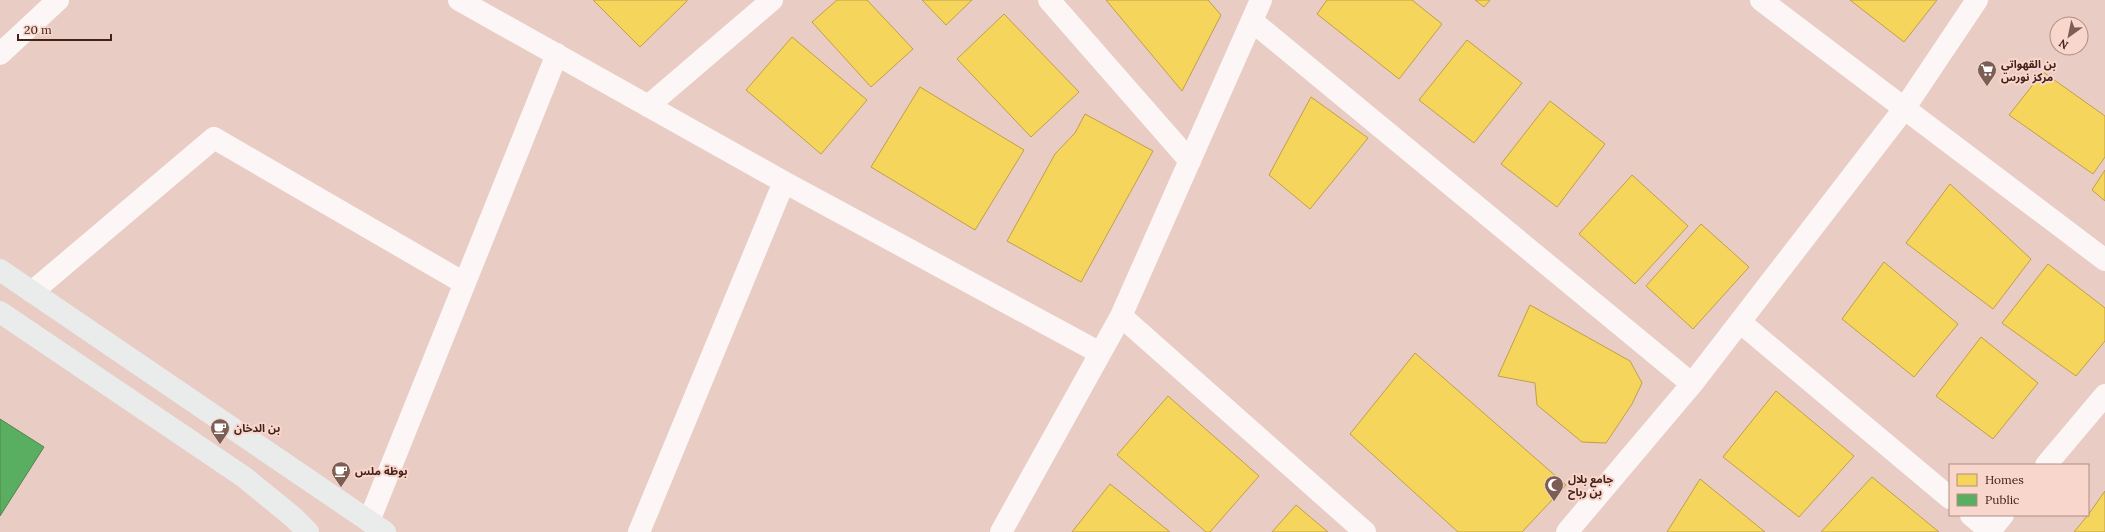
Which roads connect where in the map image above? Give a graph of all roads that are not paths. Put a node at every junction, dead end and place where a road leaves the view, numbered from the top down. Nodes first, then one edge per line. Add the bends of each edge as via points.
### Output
1 (58, 0) edge
2 (459, 0) edge
3 (772, 0) edge
4 (1049, 0) edge
5 (1261, 0) edge
6 (1761, 0) edge
7 (1977, 0) edge
8 (1252, 21) junction
9 (0, 54) edge
10 (557, 54) junction
11 (648, 106) junction
12 (1904, 108) junction
13 (1190, 161) junction
14 (784, 182) junction
15 (2105, 260) edge
16 (0, 270) edge
17 (464, 283) junction
18 (32, 292) junction
19 (0, 312) edge
20 (1121, 316) junction
21 (1740, 322) junction
22 (1100, 354) junction
23 (1692, 384) junction
24 (2105, 395) edge
25 (2047, 464) edge
26 (1949, 497) edge
27 (1973, 516) edge
28 (377, 527) edge
29 (1993, 528) edge
30 (308, 532) edge
31 (639, 532) edge
32 (1001, 532) edge
33 (1365, 532) edge
34 (1567, 532) edge

1 - 9 street
2 - 10 street
3 - 11 street
4 - 13 street
5 - 8 street
6 - 12 street
7 - 12 street
8 - 13 street
8 - 23 street
10 - 11 street
10 - 17 street
11 - 14 street
12 - 15 street
12 - 21 street
13 - 20 street
14 - 22 street
14 - 31 street
16 - 18 street
17 - 18 street via 214,138
17 - 28 street
18 - 28 street
19 - 30 street via 244,477
20 - 22 street
20 - 33 street
21 - 23 street
21 - 26 street
22 - 32 street
23 - 34 street
24 - 25 street
27 - 29 street

